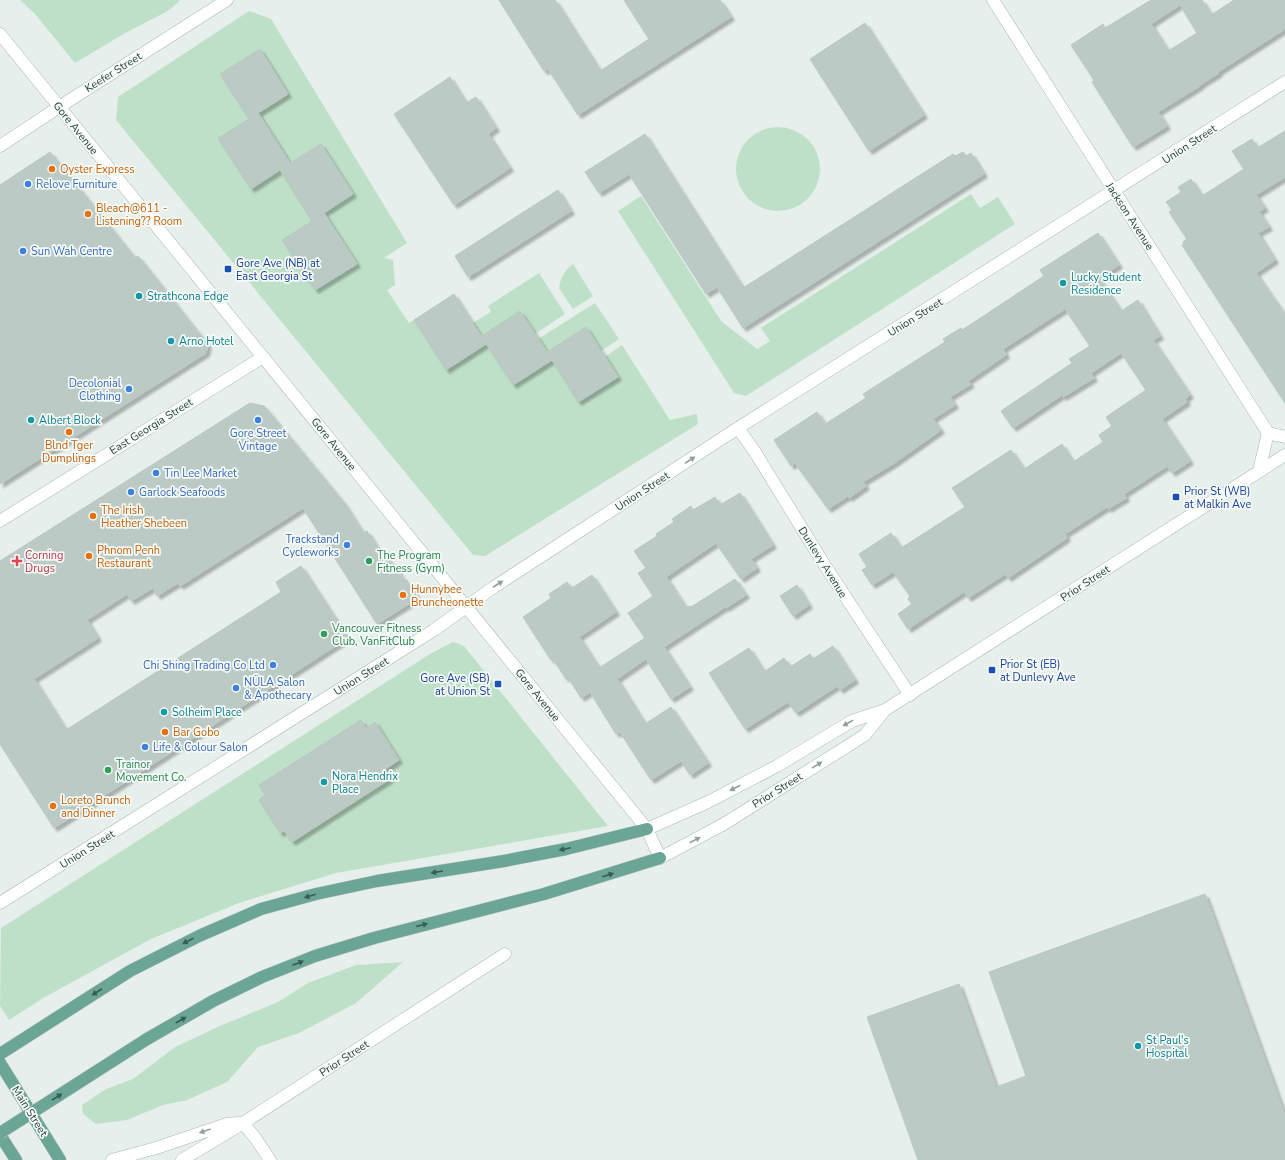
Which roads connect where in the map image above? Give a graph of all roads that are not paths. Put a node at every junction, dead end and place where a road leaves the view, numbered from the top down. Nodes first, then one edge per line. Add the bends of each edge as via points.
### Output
1 (227, 0) edge
2 (993, 0) edge
3 (0, 34) edge
4 (1285, 82) edge
5 (59, 107) junction
6 (0, 146) edge
7 (1114, 192) junction
8 (263, 357) junction
9 (738, 428) junction
10 (1268, 433) junction
11 (1285, 437) edge
12 (1284, 457) edge
13 (1259, 471) junction
14 (0, 521) edge
15 (466, 606) junction
16 (910, 695) junction
17 (885, 710) junction
18 (647, 829) junction
19 (660, 858) junction
20 (0, 903) edge
21 (505, 954) dead end
22 (0, 1054) edge
23 (0, 1062) edge
24 (243, 1123) junction
25 (0, 1134) edge
26 (16, 1160) edge
27 (60, 1160) edge
28 (112, 1160) edge
29 (182, 1160) edge
30 (270, 1160) edge

1 - 5 street, Keefer Street
2 - 7 street, Jackson Avenue
3 - 5 street, Gore Avenue
4 - 7 street, Union Street
5 - 6 street, Keefer Street
5 - 8 street, Gore Avenue
7 - 9 street, Union Street
7 - 10 street, Jackson Avenue
8 - 14 street, East Georgia Street
8 - 15 street, Gore Avenue
15 -> 9 street, Union Street
9 - 16 street, Dunlevy Avenue
10 - 11 street
10 - 13 street
12 - 13 street, Prior Street
13 - 16 street, Prior Street
15 - 18 street, Gore Avenue
15 - 20 street, Union Street via 428,634
16 - 17 street, Prior Street
17 -> 18 street, Prior Street via 852,721 777,766 708,802
19 -> 17 street, Prior Street via 724,824 864,735
18 - 19 street, Gore Avenue
18 -> 22 main road via 566,850 377,881 316,894 261,910 199,936 130,971
25 -> 19 main road, bridge via 147,1039 213,1001 262,977 315,956 374,938 544,894
21 - 24 street, Prior Street
23 - 27 main road, Main Street
24 -> 28 street via 227,1124
24 - 29 street, Prior Street
24 - 30 street
25 - 26 main road

